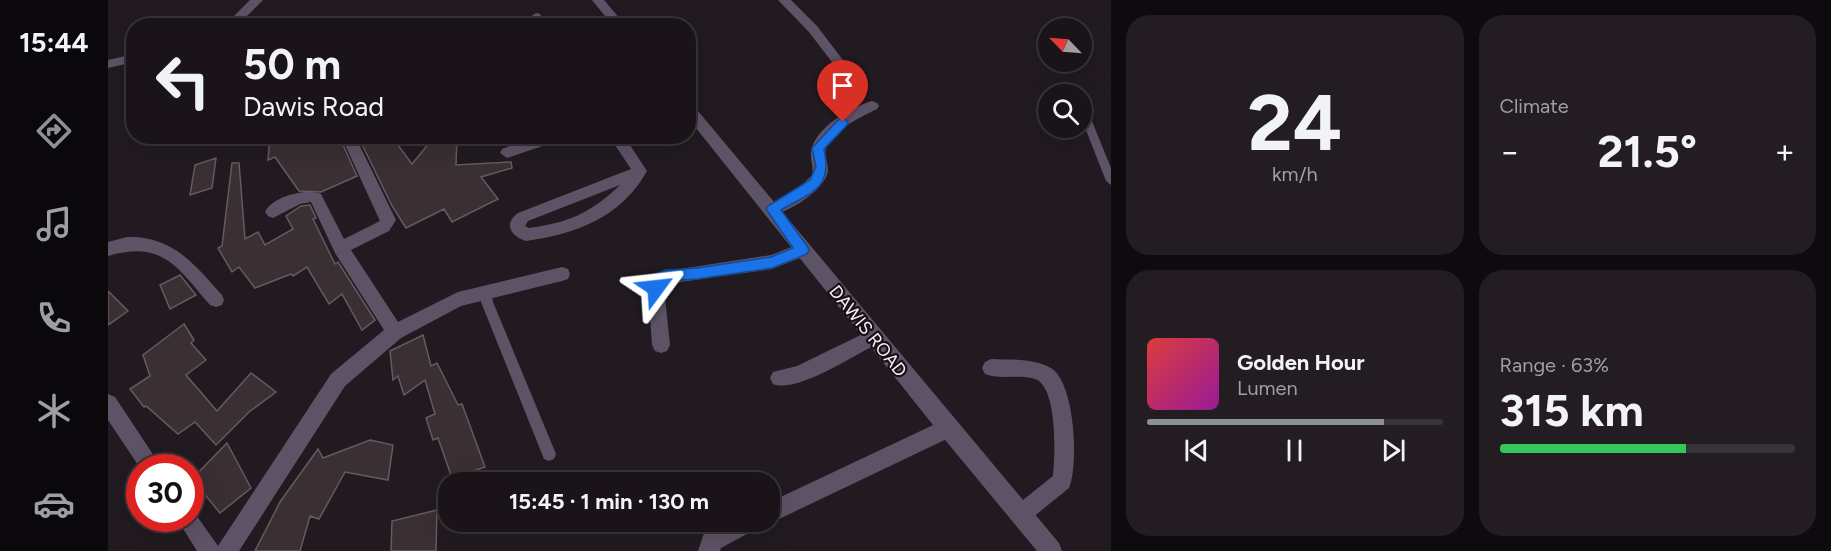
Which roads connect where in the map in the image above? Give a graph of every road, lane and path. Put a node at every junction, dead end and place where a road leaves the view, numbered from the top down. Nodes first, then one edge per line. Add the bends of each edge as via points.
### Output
1 (257, 0) edge
2 (598, 0) edge
3 (784, 0) edge
4 (246, 9) junction
5 (238, 18) edge
6 (246, 18) edge
7 (613, 18) edge
8 (126, 60) edge
9 (108, 64) edge
10 (842, 67) dead end
11 (872, 106) dead end
12 (696, 118) edge
13 (1092, 134) edge
14 (352, 144) edge
15 (532, 144) edge
16 (621, 144) edge
17 (507, 153) dead end
18 (640, 171) junction
19 (1111, 181) edge
20 (772, 209) junction
21 (273, 212) dead end
22 (341, 248) junction
23 (108, 249) edge
24 (802, 250) junction
25 (562, 274) dead end
26 (486, 291) junction
27 (216, 300) dead end
28 (395, 332) junction
29 (873, 337) junction
30 (661, 345) dead end
31 (991, 368) dead end
32 (779, 378) dead end
33 (110, 411) edge
34 (948, 428) junction
35 (142, 454) edge
36 (549, 454) dead end
37 (780, 508) edge
38 (1020, 515) junction
39 (196, 532) edge
40 (730, 532) edge
41 (210, 551) edge
42 (227, 551) edge
43 (709, 551) edge
44 (1051, 551) edge

1 - 4 street
2 - 7 street
3 - 10 street
4 - 5 street
4 - 6 street
8 - 9 street
11 - 20 street via 843,122 820,145 822,167 815,184
12 - 20 street, DAWIS ROAD
13 - 19 lane
14 - 22 street via 387,224
15 - 17 street
16 - 18 street
18 - 18 street via 623,194 582,221 563,229 526,235 517,228 523,217
20 - 24 street, DAWIS ROAD
21 - 22 street via 311,195
22 - 28 street
23 - 27 street via 118,245 158,246 174,254
24 - 29 street, DAWIS ROAD
24 - 30 street via 772,262 661,278 656,288
25 - 26 street
26 - 28 street via 458,299
26 - 36 lane via 487,302
28 - 42 street via 338,380
29 - 32 street via 799,374
29 - 34 street, DAWIS ROAD
31 - 38 street via 1037,371 1048,376 1056,393 1066,446 1062,481
33 - 35 street
34 - 37 street
34 - 38 street, DAWIS ROAD
38 - 44 street, DAWIS ROAD
39 - 41 street
40 - 43 street via 712,541

